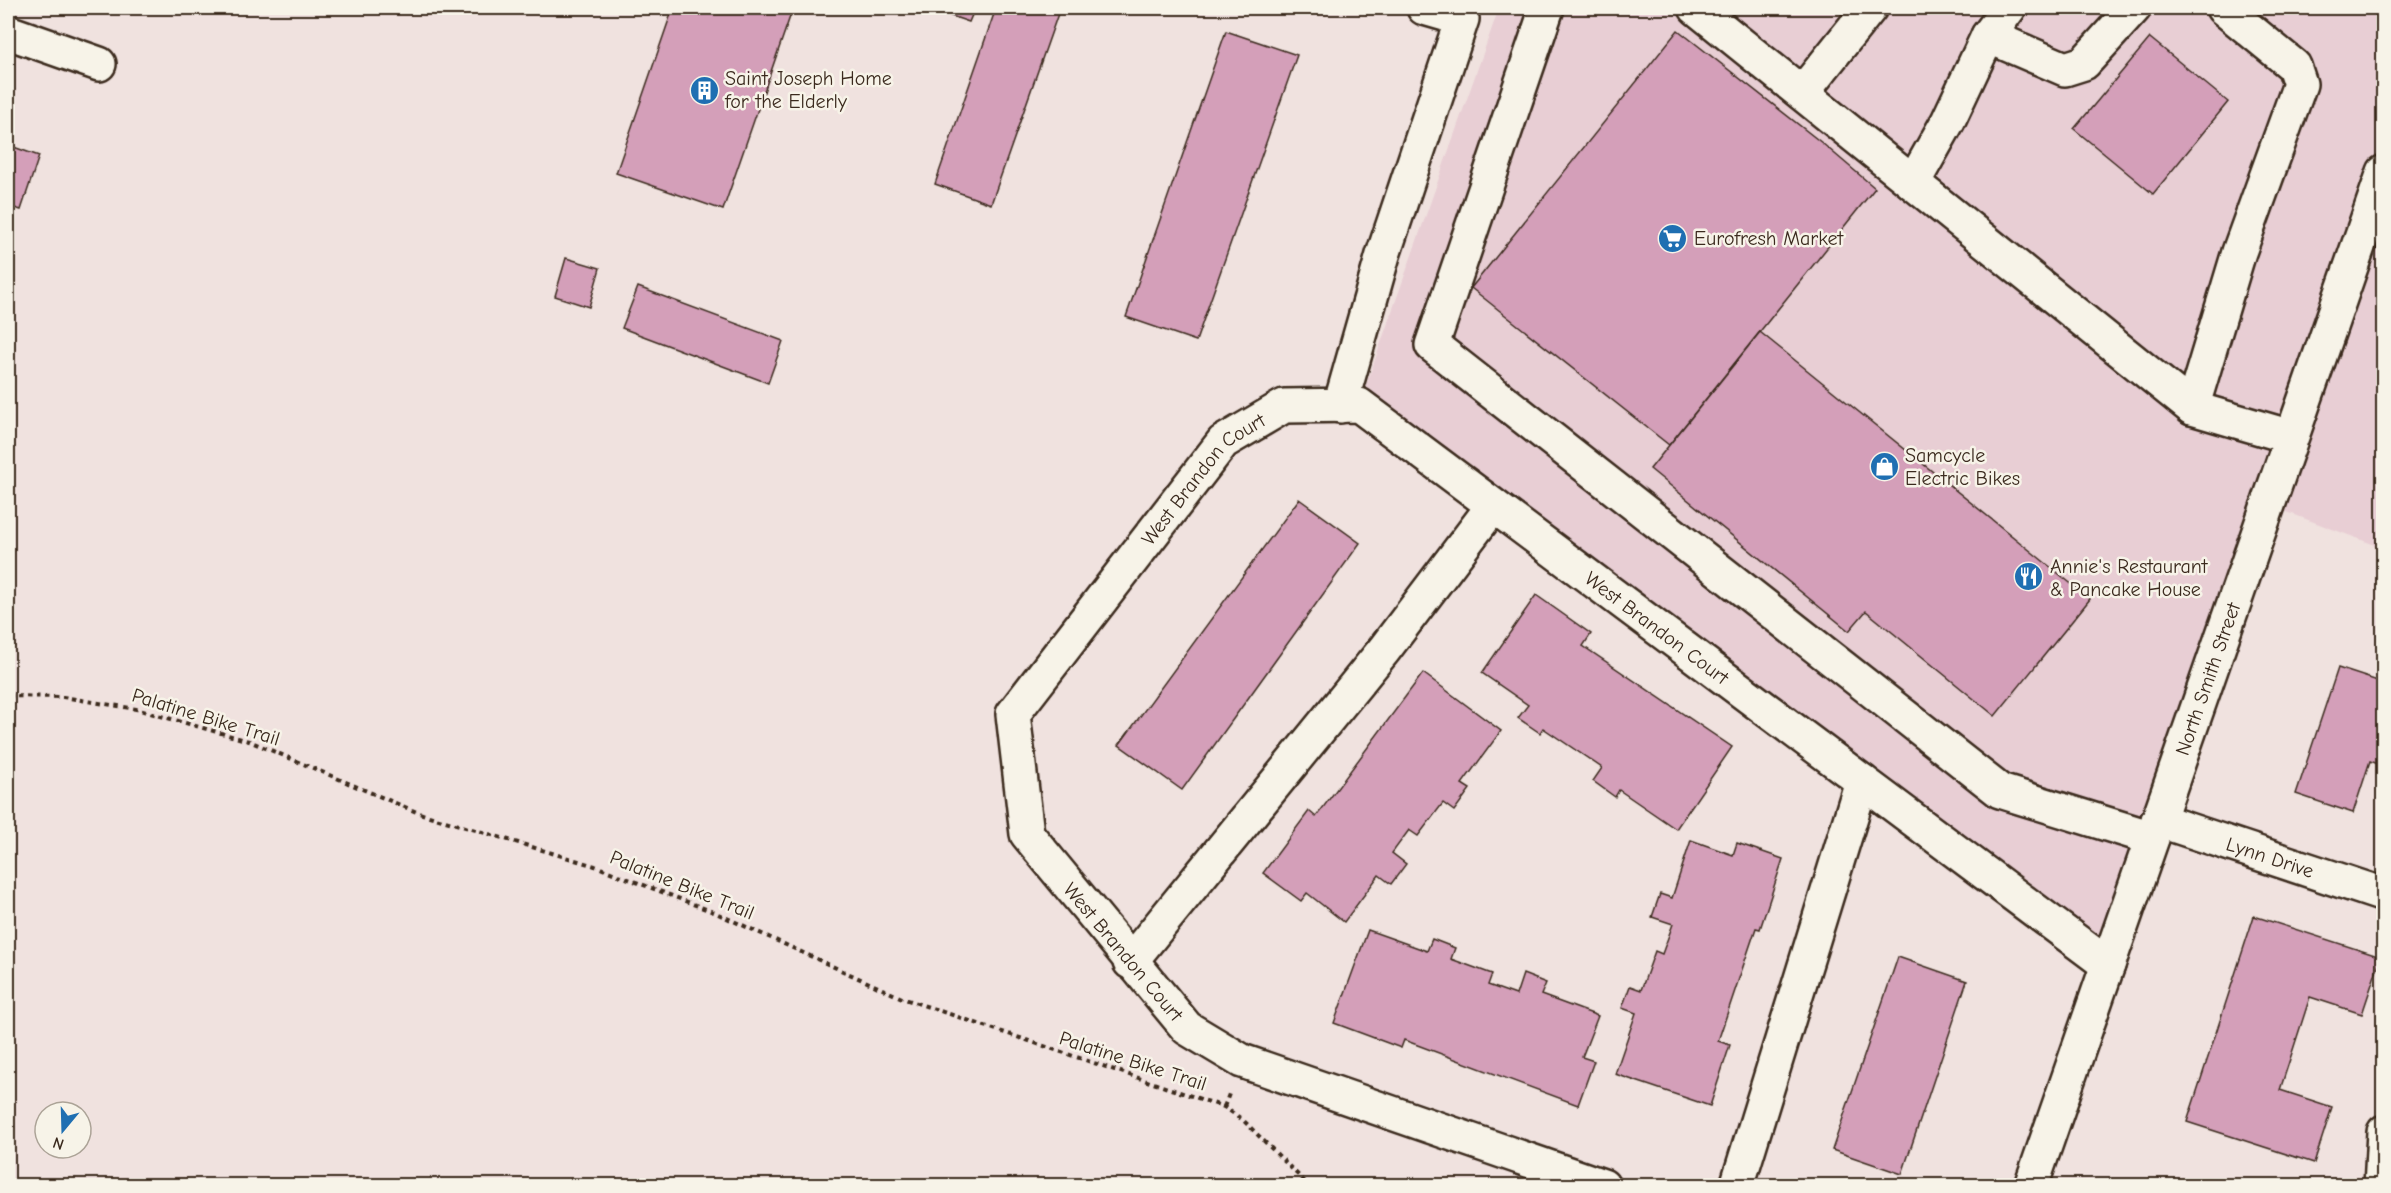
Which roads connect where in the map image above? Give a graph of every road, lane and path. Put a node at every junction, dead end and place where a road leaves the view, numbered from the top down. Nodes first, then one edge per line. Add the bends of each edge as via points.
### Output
1 (1424, 8) edge
2 (1547, 8) edge
3 (1696, 8) edge
4 (1870, 8) edge
5 (2009, 8) edge
6 (2134, 8) edge
7 (2223, 8) edge
8 (8, 32) edge
9 (1988, 36) junction
10 (99, 64) dead end
11 (1802, 93) junction
12 (2384, 172) edge
13 (1913, 183) junction
14 (1340, 406) junction
15 (2192, 408) junction
16 (2291, 437) junction
17 (1493, 506) junction
18 (8, 696) edge
19 (1862, 781) junction
20 (2155, 829) junction
21 (2384, 896) edge
22 (1130, 962) junction
23 (2108, 965) junction
24 (2384, 1132) edge
25 (1309, 1185) edge
26 (1603, 1185) edge
27 (1737, 1185) edge
28 (2031, 1185) edge
29 (2381, 1185) edge

1 - 14 street via 1462,19 1383,255
2 - 20 street, Lynn Drive via 1432,345 2000,790
3 - 11 street
4 - 11 street
5 - 9 street
6 - 9 street via 2084,63 2065,69
7 - 15 street via 2294,66 2300,84 2240,252
8 - 10 street
9 - 13 street via 1948,122
11 - 13 street
12 - 16 street, North Smith Street
13 - 15 street
14 - 17 street, West Brandon Court via 1359,405
14 - 22 street, West Brandon Court via 1284,406 1223,442 1013,714 1027,834
15 - 16 street
16 - 20 street, North Smith Street
17 - 19 street, West Brandon Court
17 - 22 street via 1384,650
18 - 25 path, Palatine Bike Trail via 63,697 136,709 238,737 419,813 595,866 716,913 902,998 1224,1107
19 - 23 street, West Brandon Court
19 - 27 street
20 - 21 street, Lynn Drive
20 - 23 street, North Smith Street
22 - 26 street, West Brandon Court via 1187,1028 1242,1061
23 - 28 street, North Smith Street
24 - 29 street

